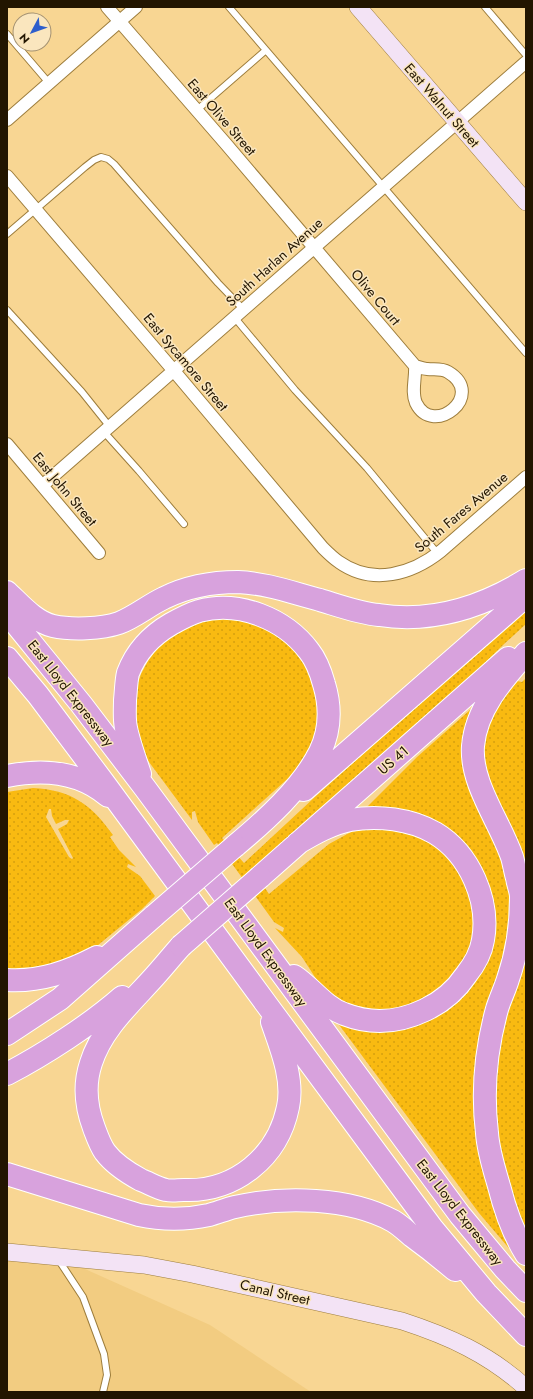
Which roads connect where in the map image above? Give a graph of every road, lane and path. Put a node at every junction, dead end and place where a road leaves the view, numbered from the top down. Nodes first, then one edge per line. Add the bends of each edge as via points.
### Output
1 (107, 7) edge
2 (136, 7) edge
3 (229, 7) edge
4 (358, 7) edge
5 (485, 7) edge
6 (120, 21) junction
7 (7, 34) edge
8 (266, 50) junction
9 (526, 55) edge
10 (526, 62) edge
11 (49, 83) junction
12 (197, 110) junction
13 (7, 120) edge
14 (457, 122) junction
15 (7, 176) edge
16 (384, 186) junction
17 (526, 202) edge
18 (36, 210) junction
19 (7, 234) edge
20 (314, 247) junction
21 (7, 310) edge
22 (239, 314) junction
23 (526, 353) edge
24 (415, 366) junction
25 (174, 371) junction
26 (107, 429) junction
27 (7, 444) edge
28 (526, 477) edge
29 (43, 485) junction
30 (184, 524) dead end
31 (99, 553) dead end
32 (438, 554) junction
33 (344, 565) joint
34 (526, 580) edge
35 (7, 592) edge
36 (526, 596) edge
37 (7, 613) edge
38 (526, 643) edge
39 (526, 653) edge
40 (7, 658) edge
41 (7, 776) edge
42 (145, 788) junction
43 (123, 810) junction
44 (298, 843) junction
45 (235, 846) junction
46 (132, 936) junction
47 (180, 946) junction
48 (274, 964) junction
49 (7, 980) edge
50 (267, 1006) junction
51 (7, 1034) edge
52 (7, 1074) edge
53 (7, 1174) edge
54 (7, 1252) edge
55 (526, 1254) edge
56 (56, 1256) junction
57 (526, 1291) edge
58 (486, 1293) junction
59 (526, 1334) edge
60 (526, 1388) edge
61 (103, 1392) edge

1 - 6 street, East Olive Street
2 - 6 street
3 - 8 lane
4 - 14 street, East Walnut Street
5 - 9 lane
6 - 11 street
6 - 12 street, East Olive Street
7 - 11 lane
8 - 12 lane
8 - 16 lane
10 - 14 street, South Harlan Avenue
11 - 13 street
12 - 20 street, East Olive Street
14 - 16 street, South Harlan Avenue
14 - 17 street, East Walnut Street
15 - 18 street, East Sycamore Street
16 - 20 street, South Harlan Avenue
16 - 23 lane
18 - 19 lane
18 - 22 lane via 94,160 102,157 108,159 218,283
18 - 25 street, East Sycamore Street
20 - 22 street, South Harlan Avenue
20 - 24 street, Olive Court
21 - 26 lane via 82,392
22 - 25 street, South Harlan Avenue
22 - 32 lane via 295,390 367,468
24 - 24 street via 442,370 458,380 462,392 454,409 442,416 422,411 414,397
25 - 26 street, South Harlan Avenue
25 - 33 street, East Sycamore Street via 323,548
26 - 29 street, South Harlan Avenue
26 - 30 lane
27 - 29 street, East John Street
28 - 32 street, South Fares Avenue
29 - 31 street, East John Street
32 - 33 street, South Fares Avenue via 421,565 399,573 372,575
34 - 35 highway via 485,602 425,617 398,617 362,612 257,584 209,584 165,597 119,623 91,628 52,626 35,617
36 - 45 highway via 295,798
37 - 42 highway, East Lloyd Expressway
38 - 44 highway, US 41 / US 41
39 - 55 highway via 487,703 477,725 473,747 475,770 512,857 521,896 518,940 509,978 497,1009 489,1048 484,1094 487,1134 496,1175 506,1210
40 - 43 highway, East Lloyd Expressway via 38,695
41 - 43 highway via 38,772 55,772 71,776 88,782
42 - 45 highway via 126,728 125,710 128,674 151,638 164,628 199,611 222,608 264,616 287,629 310,651 318,666 329,710 327,728 320,752 298,785 269,817
42 - 48 highway, East Lloyd Expressway
43 - 50 highway, East Lloyd Expressway
44 - 47 highway, US 41 / US 41, bridge
44 - 48 highway via 334,825 362,819 385,818 404,821 436,833 459,855 474,877 484,910 483,940 470,971 448,995 413,1016 394,1020 370,1022 342,1014 318,997 303,982
45 - 46 highway, bridge
46 - 49 highway via 70,970 24,981
46 - 51 highway via 60,998
47 - 50 highway via 116,1018 98,1045 90,1064 86,1092 90,1118 104,1152 132,1175 166,1190 198,1191 215,1188 233,1180 249,1170 266,1153 276,1140 283,1123 288,1107 289,1090 286,1065
47 - 52 highway, US 41 via 101,1015
48 - 57 highway, East Lloyd Expressway via 460,1216
50 - 58 highway, East Lloyd Expressway via 432,1228
53 - 58 highway via 152,1218 208,1215 235,1207 269,1202 305,1200 351,1206 394,1221
54 - 56 street, Canal Street
56 - 60 street, Canal Street via 144,1265 192,1274 402,1321 430,1330 479,1353
56 - 61 lane via 83,1297 104,1354 107,1375
58 - 59 highway, East Lloyd Expressway

